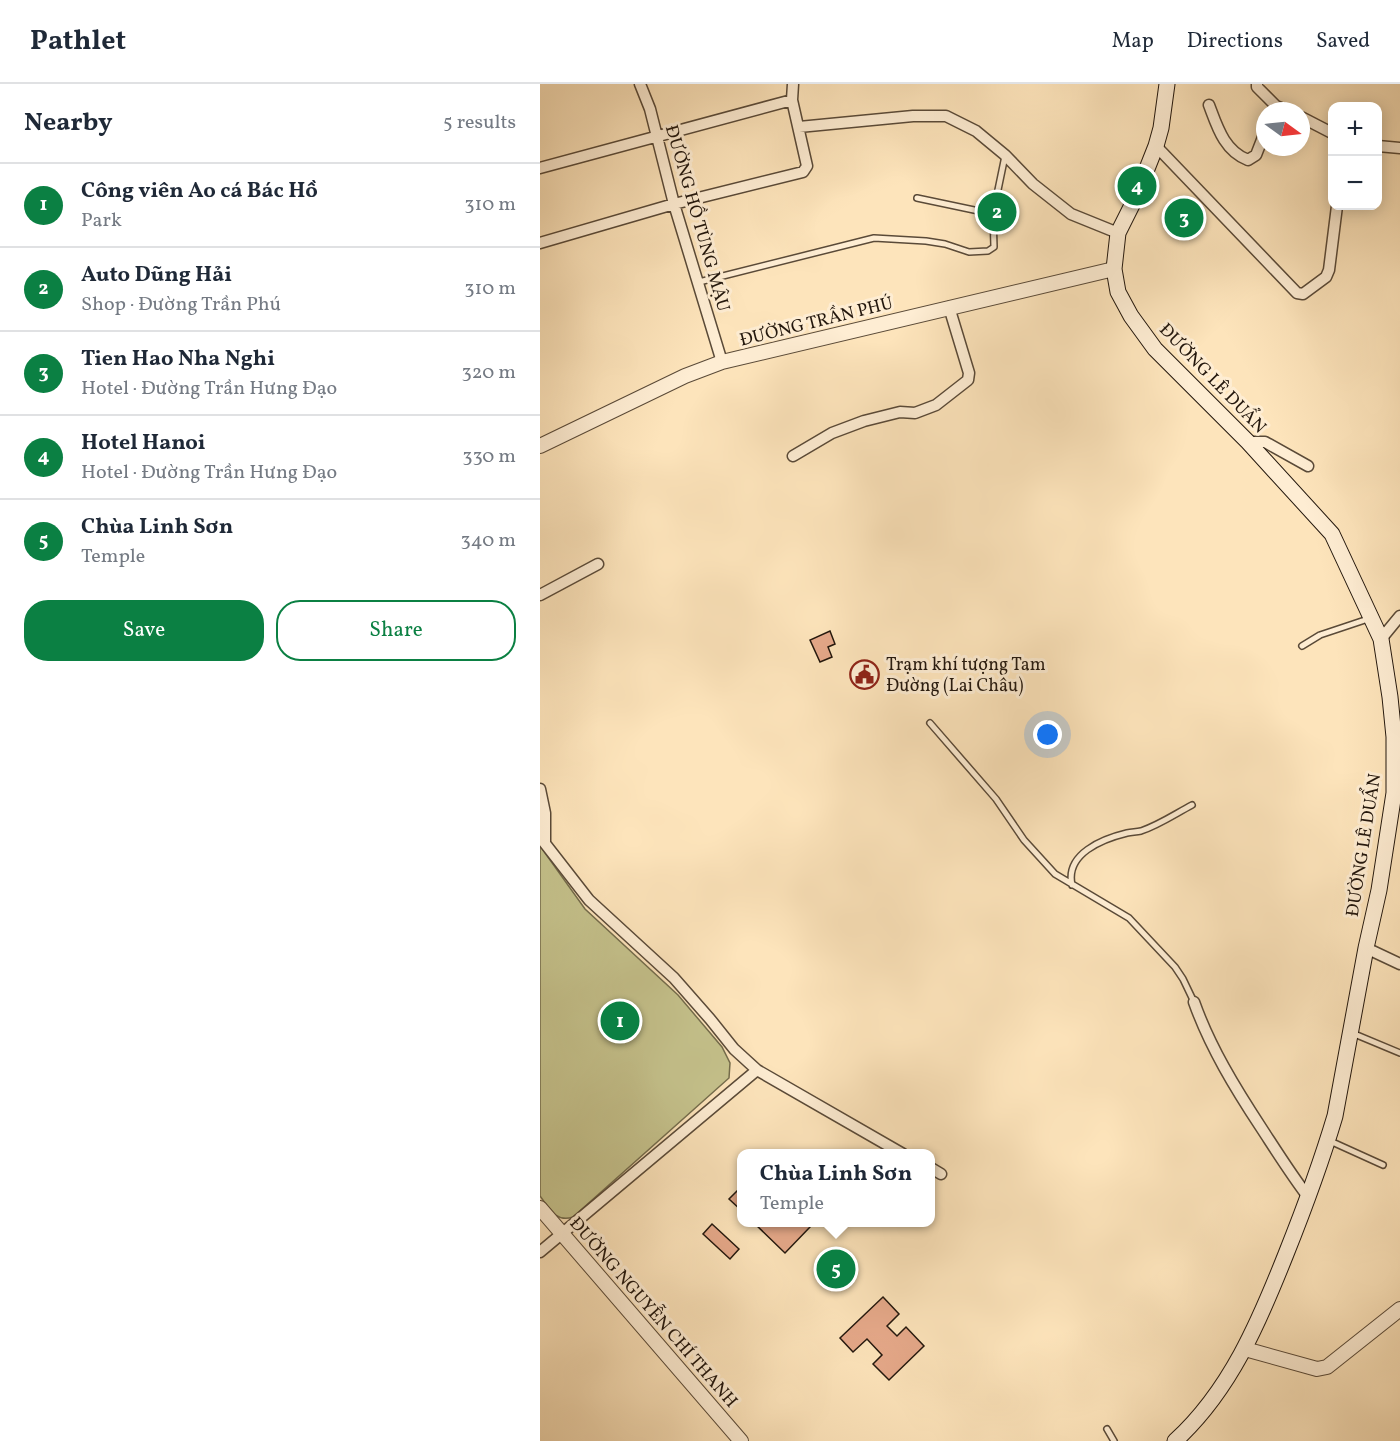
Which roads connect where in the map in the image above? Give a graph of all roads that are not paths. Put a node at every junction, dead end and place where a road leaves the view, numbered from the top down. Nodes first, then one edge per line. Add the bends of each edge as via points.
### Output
1 (640, 84) edge
2 (793, 84) edge
3 (1167, 84) edge
4 (1257, 84) edge
5 (792, 100) junction
6 (1270, 102) edge
7 (1209, 105) dead end
8 (1310, 122) edge
9 (799, 127) junction
10 (1328, 131) edge
11 (657, 137) junction
12 (1156, 146) junction
13 (1382, 146) edge
14 (1400, 148) edge
15 (1005, 155) junction
16 (1256, 155) edge
17 (540, 168) edge
18 (917, 198) dead end
19 (674, 204) junction
20 (1336, 210) edge
21 (993, 214) junction
22 (1118, 232) junction
23 (540, 243) edge
24 (1114, 269) junction
25 (698, 282) junction
26 (949, 307) junction
27 (722, 362) junction
28 (1248, 442) junction
29 (540, 446) edge
30 (793, 456) dead end
31 (1308, 466) dead end
32 (598, 564) dead end
33 (540, 595) edge
34 (1400, 616) edge
35 (1370, 618) junction
36 (1381, 639) junction
37 (1302, 646) dead end
38 (930, 723) dead end
39 (540, 789) edge
40 (1192, 805) dead end
41 (542, 840) edge
42 (1072, 885) junction
43 (1366, 948) junction
44 (1400, 964) edge
45 (1194, 1002) joint
46 (1350, 1033) junction
47 (1400, 1053) edge
48 (757, 1070) junction
49 (1328, 1140) junction
50 (894, 1149) edge
51 (1383, 1166) dead end
52 (1309, 1198) junction
53 (540, 1208) edge
54 (561, 1233) junction
55 (540, 1252) edge
56 (1400, 1309) edge
57 (1245, 1349) junction
58 (1107, 1429) dead end
59 (741, 1441) edge
60 (1114, 1441) edge
61 (1175, 1441) edge

1 - 11 street, ĐƯỜNG HỒ TÙNG MẬU
2 - 5 street
3 - 12 main road
4 - 6 street
5 - 9 street
5 - 11 street
7 - 16 street via 1222,138 1240,157 1248,160
8 - 10 street
9 - 15 street via 946,116 976,131
9 - 19 street via 807,166 803,172
11 - 17 street
11 - 19 street, ĐƯỜNG HỒ TÙNG MẬU
12 - 20 street via 1298,293 1303,294 1326,277
12 - 22 main road
13 - 14 street
15 - 21 lane
15 - 22 street via 1071,214
18 - 21 lane
19 - 23 street
19 - 25 street, ĐƯỜNG HỒ TÙNG MẬU
21 - 25 lane via 994,247 988,251 969,252 926,241 874,238
22 - 24 main road
24 - 26 street, ĐƯỜNG TRẦN PHÚ
24 - 28 main road, ĐƯỜNG LÊ DUẨN via 1118,292 1155,349
25 - 27 street, ĐƯỜNG HỒ TÙNG MẬU
26 - 27 street, ĐƯỜNG TRẦN PHÚ
26 - 30 street via 968,380 936,405 915,413 900,412 864,421 832,433
27 - 29 street, ĐƯỜNG TRẦN PHÚ
28 - 31 street via 1265,442
28 - 35 main road, ĐƯỜNG LÊ DUẨN via 1332,534
32 - 33 street
34 - 36 street
35 - 36 main road, ĐƯỜNG LÊ DUẨN
35 - 37 lane via 1320,634
36 - 43 main road, ĐƯỜNG LÊ DUẨN via 1394,737 1394,793
38 - 42 lane via 996,799 1024,840
39 - 41 street via 545,813
40 - 42 lane via 1140,831 1093,846 1078,856 1070,878
41 - 48 street via 589,900 674,978 734,1049
42 - 45 lane via 1129,918 1175,967
43 - 44 street
43 - 46 main road, ĐƯỜNG LÊ DUẨN
45 - 52 street via 1204,1030 1233,1083
46 - 47 lane
46 - 49 main road, ĐƯỜNG LÊ DUẨN
48 - 50 street
48 - 54 street
49 - 51 lane
49 - 52 main road, ĐƯỜNG LÊ DUẨN
52 - 57 main road, ĐƯỜNG LÊ DUẨN
53 - 54 street, ĐƯỜNG NGUYỄN CHÍ THANH
54 - 55 street
54 - 59 street, ĐƯỜNG NGUYỄN CHÍ THANH
56 - 57 street via 1327,1367 1317,1369
57 - 61 main road, ĐƯỜNG LÊ DUẨN via 1216,1395
58 - 60 lane

